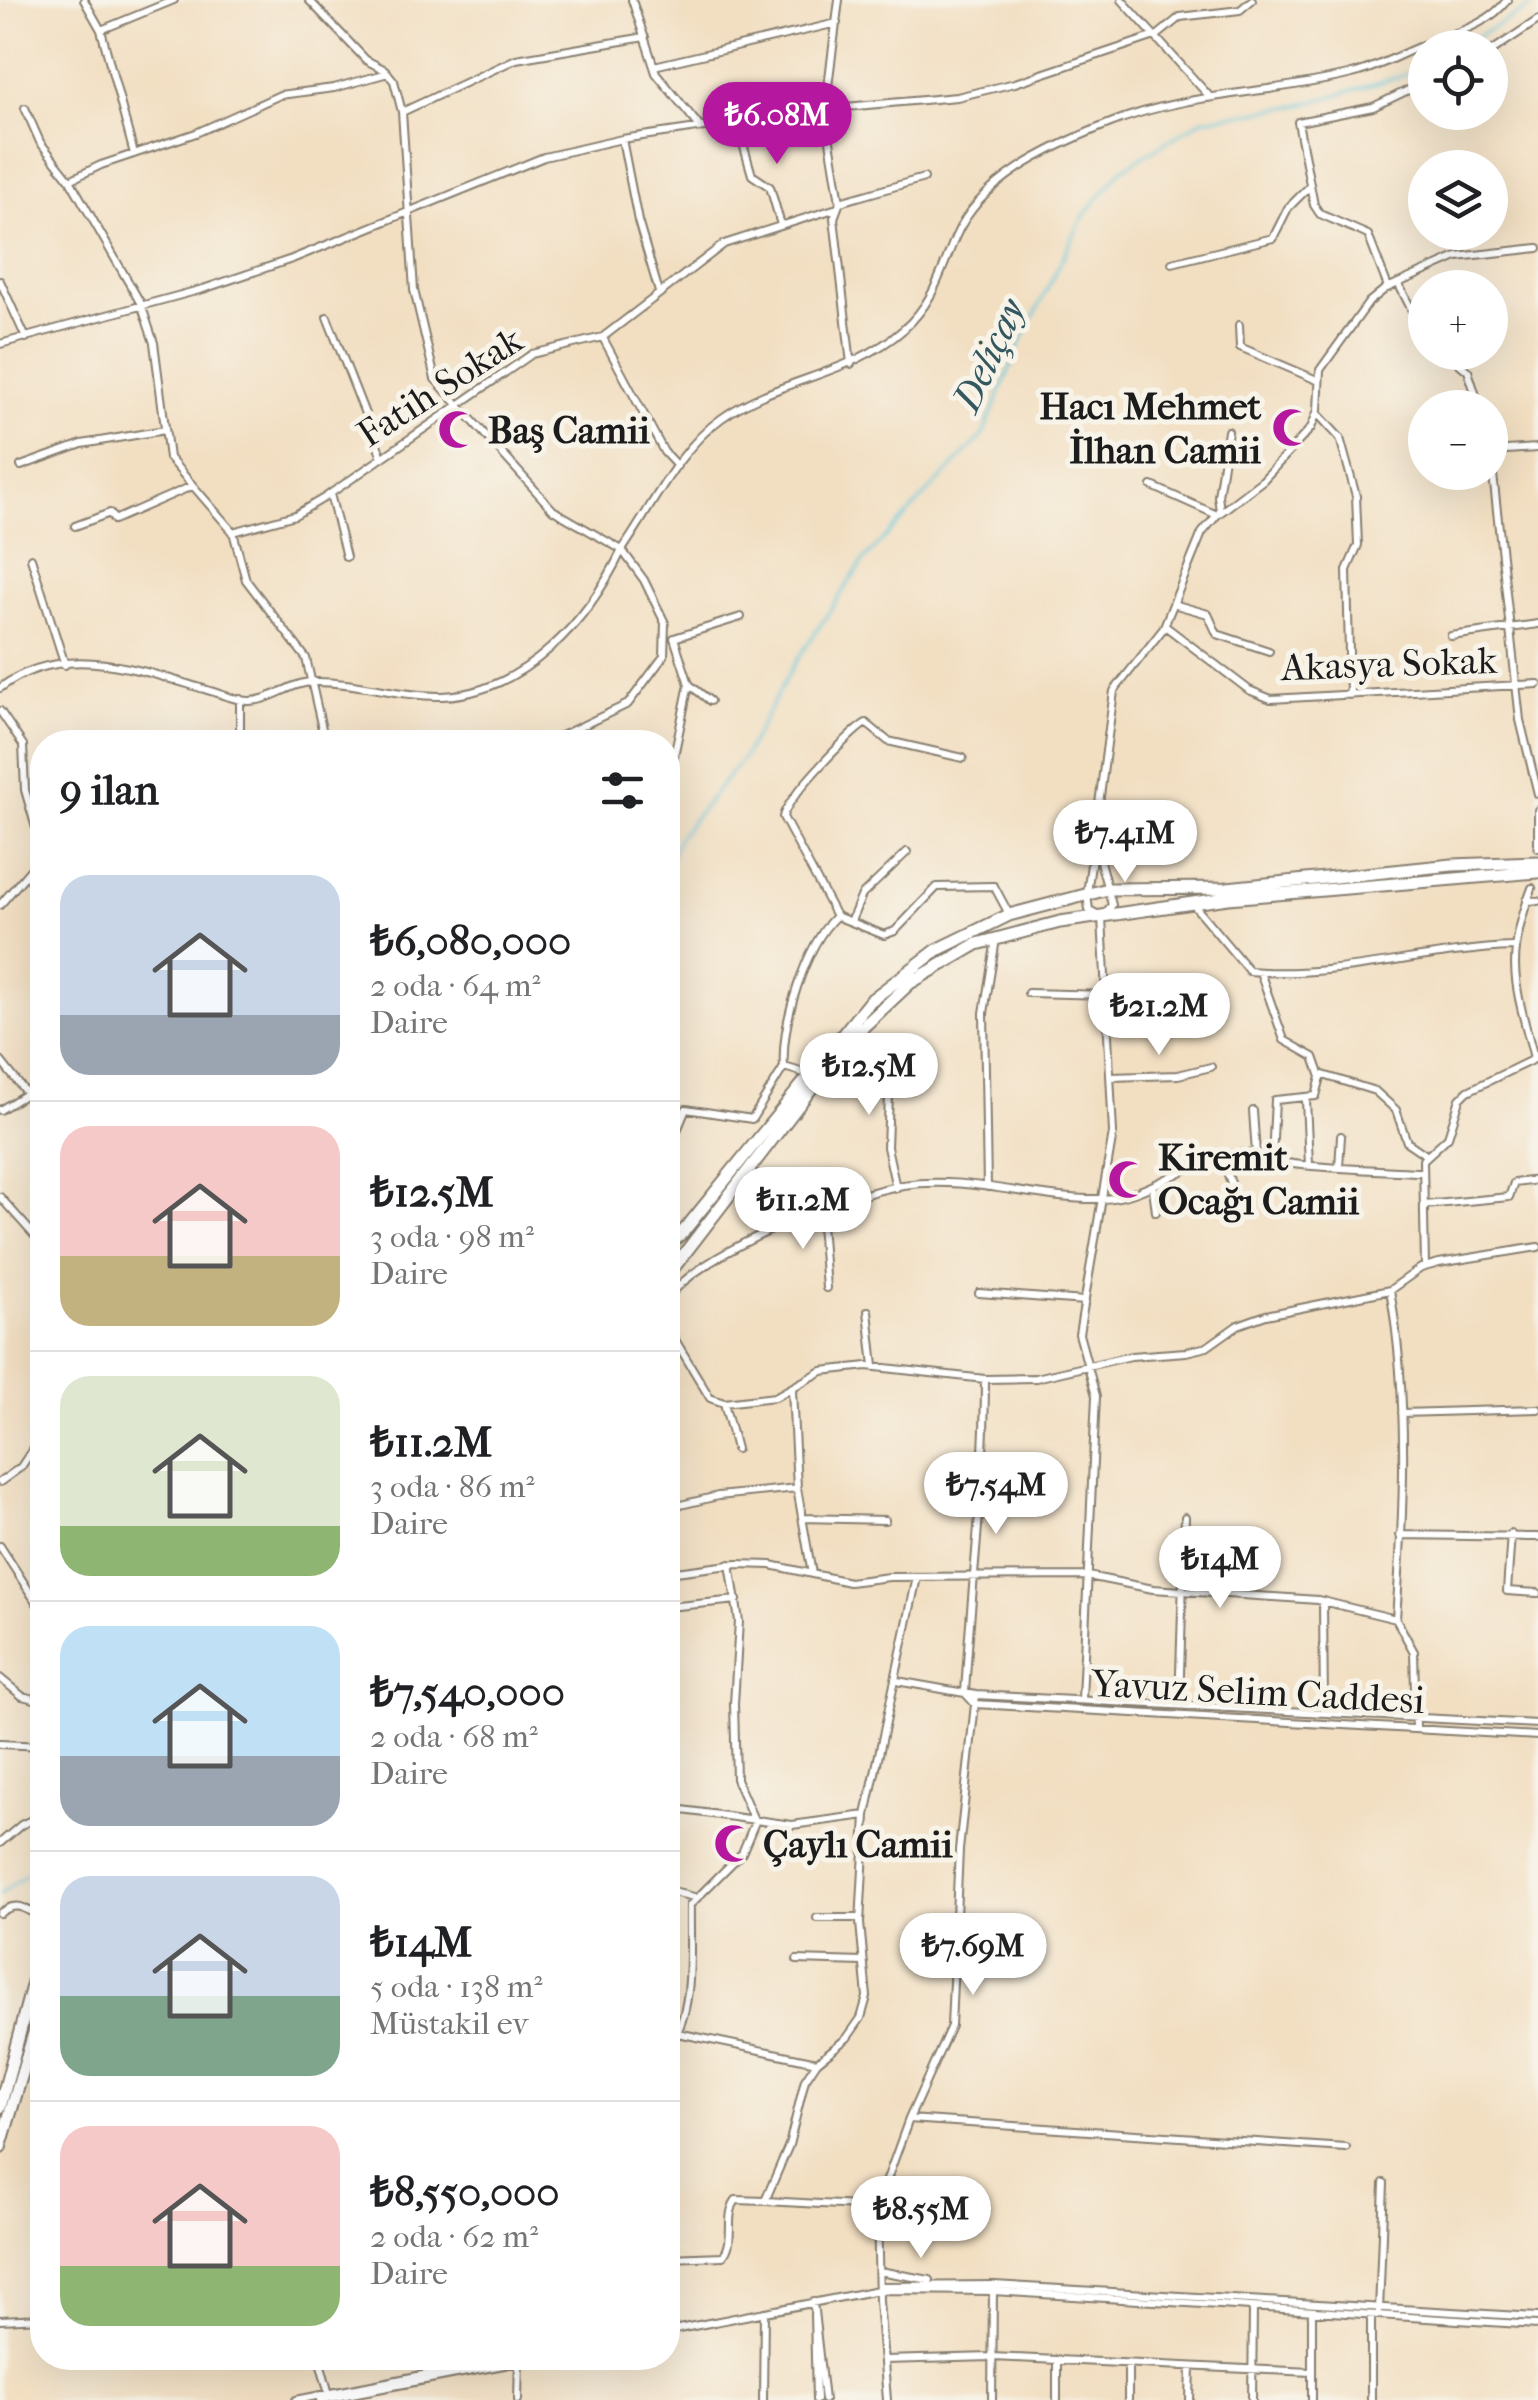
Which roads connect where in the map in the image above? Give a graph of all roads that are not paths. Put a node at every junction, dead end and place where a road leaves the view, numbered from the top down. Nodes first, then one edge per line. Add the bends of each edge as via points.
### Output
1 (84, 0) edge
2 (174, 0) edge
3 (308, 0) edge
4 (632, 0) edge
5 (840, 0) edge
6 (1122, 0) edge
7 (1252, 0) edge
8 (1507, 0) edge
9 (1538, 20) edge
10 (837, 23) junction
11 (101, 30) junction
12 (1158, 35) junction
13 (646, 37) junction
14 (1508, 40) edge
15 (654, 66) junction
16 (388, 74) junction
17 (1408, 90) edge
18 (1210, 98) junction
19 (25, 108) dead end
20 (825, 110) junction
21 (402, 112) junction
22 (737, 123) junction
23 (701, 128) junction
24 (622, 139) junction
25 (134, 154) junction
26 (924, 178) dead end
27 (70, 180) junction
28 (1308, 188) junction
29 (840, 202) junction
30 (834, 210) junction
31 (408, 216) junction
32 (780, 225) junction
33 (1538, 248) edge
34 (1172, 263) dead end
35 (0, 280) edge
36 (1398, 283) junction
37 (1388, 288) junction
38 (659, 292) junction
39 (1408, 303) edge
40 (141, 304) junction
41 (327, 317) dead end
42 (1238, 325) dead end
43 (26, 338) junction
44 (602, 338) junction
45 (0, 344) edge
46 (852, 364) junction
47 (1317, 380) junction
48 (459, 404) junction
49 (1317, 414) junction
50 (165, 430) junction
51 (1228, 432) dead end
52 (1538, 448) edge
53 (1508, 449) edge
54 (382, 457) junction
55 (22, 466) dead end
56 (677, 466) junction
57 (192, 486) junction
58 (1152, 486) dead end
59 (1495, 490) edge
60 (330, 494) junction
61 (1219, 514) junction
62 (74, 526) dead end
63 (233, 532) junction
64 (622, 550) junction
65 (346, 557) dead end
66 (31, 558) dead end
67 (1173, 604) junction
68 (741, 617) dead end
69 (1538, 624) edge
70 (1165, 626) junction
71 (1512, 628) junction
72 (1451, 636) dead end
73 (671, 639) junction
74 (1269, 651) dead end
75 (65, 665) junction
76 (314, 682) junction
77 (689, 684) junction
78 (1538, 684) edge
79 (1519, 687) junction
80 (0, 688) edge
81 (1350, 696) junction
82 (240, 699) junction
83 (710, 701) dead end
84 (0, 711) edge
85 (240, 730) edge
86 (323, 730) edge
87 (573, 730) edge
88 (679, 730) edge
89 (963, 758) dead end
90 (1536, 769) edge
91 (1538, 794) edge
92 (30, 798) edge
93 (1538, 810) edge
94 (1095, 842) junction
95 (1538, 848) edge
96 (907, 852) dead end
97 (1538, 862) edge
98 (30, 867) edge
99 (1538, 872) edge
100 (1532, 888) dead end
101 (1108, 889) junction
102 (1087, 894) junction
103 (1528, 900) junction
104 (1538, 901) edge
105 (1192, 902) junction
106 (0, 905) edge
107 (836, 916) junction
108 (1010, 916) junction
109 (1102, 918) junction
110 (851, 921) junction
111 (997, 936) junction
112 (1513, 948) junction
113 (1260, 972) junction
114 (1028, 993) dead end
115 (1108, 994) junction
116 (1536, 1057) edge
117 (0, 1060) edge
118 (832, 1061) junction
119 (784, 1067) junction
120 (1211, 1067) dead end
121 (808, 1074) junction
122 (1320, 1074) junction
123 (1110, 1078) junction
124 (30, 1092) edge
125 (27, 1094) junction
126 (1306, 1100) junction
127 (0, 1110) edge
128 (1253, 1111) dead end
129 (680, 1123) edge
130 (1341, 1136) dead end
131 (1256, 1154) junction
132 (1426, 1154) junction
133 (1222, 1156) junction
134 (1272, 1159) junction
135 (1309, 1165) junction
136 (1338, 1168) junction
137 (1422, 1172) junction
138 (1538, 1180) edge
139 (987, 1187) junction
140 (896, 1188) junction
141 (1153, 1188) junction
142 (1234, 1191) dead end
143 (0, 1197) edge
144 (1102, 1200) junction
145 (1425, 1205) junction
146 (820, 1211) junction
147 (1156, 1212) dead end
148 (30, 1231) edge
149 (680, 1235) edge
150 (1538, 1247) edge
151 (680, 1259) edge
152 (1425, 1268) junction
153 (680, 1280) edge
154 (826, 1288) dead end
155 (1390, 1290) junction
156 (979, 1293) dead end
157 (1085, 1301) junction
158 (868, 1310) dead end
159 (680, 1348) edge
160 (874, 1366) junction
161 (1090, 1367) junction
162 (985, 1379) junction
163 (792, 1390) junction
164 (724, 1404) junction
165 (1538, 1409) edge
166 (1402, 1413) junction
167 (736, 1449) dead end
168 (30, 1453) edge
169 (0, 1482) edge
170 (798, 1488) junction
171 (680, 1506) edge
172 (1185, 1517) dead end
173 (802, 1518) junction
174 (885, 1520) dead end
175 (1511, 1534) junction
176 (1400, 1535) junction
177 (1538, 1537) edge
178 (0, 1546) edge
179 (730, 1564) junction
180 (680, 1571) edge
181 (812, 1574) junction
182 (1088, 1576) junction
183 (918, 1577) junction
184 (972, 1578) junction
185 (1184, 1590) junction
186 (30, 1592) edge
187 (1538, 1594) edge
188 (737, 1600) junction
189 (1323, 1602) junction
190 (680, 1606) edge
191 (1396, 1619) junction
192 (0, 1678) edge
193 (897, 1681) junction
194 (965, 1693) junction
195 (30, 1698) edge
196 (975, 1699) junction
197 (1082, 1699) junction
198 (1179, 1704) junction
199 (1324, 1710) junction
200 (1416, 1715) junction
201 (1538, 1724) edge
202 (1416, 1728) junction
203 (1538, 1736) edge
204 (0, 1744) edge
205 (30, 1745) edge
206 (680, 1810) edge
207 (866, 1815) junction
208 (30, 1821) edge
209 (755, 1822) junction
210 (0, 1843) edge
211 (680, 1894) edge
212 (694, 1897) junction
213 (30, 1910) edge
214 (0, 1913) edge
215 (817, 1918) dead end
216 (860, 1918) junction
217 (797, 1960) dead end
218 (863, 1962) junction
219 (30, 1993) edge
220 (680, 2020) edge
221 (680, 2030) edge
222 (30, 2047) edge
223 (817, 2062) junction
224 (0, 2107) edge
225 (909, 2119) junction
226 (0, 2148) edge
227 (1346, 2148) dead end
228 (1384, 2183) dead end
229 (766, 2201) junction
230 (877, 2207) junction
231 (680, 2258) edge
232 (879, 2271) junction
233 (956, 2284) junction
234 (879, 2288) junction
235 (994, 2288) junction
236 (813, 2301) junction
237 (1253, 2308) junction
238 (764, 2312) junction
239 (1312, 2312) junction
240 (1377, 2313) junction
241 (30, 2319) edge
242 (0, 2320) edge
243 (1538, 2321) edge
244 (680, 2327) edge
245 (680, 2327) edge
246 (992, 2358) junction
247 (884, 2360) junction
248 (1057, 2360) junction
249 (1128, 2364) junction
250 (1191, 2367) junction
251 (1253, 2368) junction
252 (321, 2370) edge
253 (454, 2370) edge
254 (469, 2370) edge
255 (520, 2370) edge
256 (1312, 2372) junction
257 (327, 2398) edge
258 (296, 2400) edge
259 (518, 2400) edge
260 (763, 2400) edge
261 (820, 2400) edge
262 (888, 2400) edge
263 (992, 2400) edge
264 (1057, 2400) edge
265 (1128, 2400) edge
266 (1190, 2400) edge
267 (1252, 2400) edge
268 (1312, 2400) edge
269 (1371, 2400) edge

1 - 11 street
2 - 11 street
3 - 16 street
4 - 13 street
5 - 10 street
6 - 12 street
7 - 12 street via 1240,10 1180,18
8 - 18 street via 1488,18 1355,74
9 - 14 street
10 - 15 street
10 - 20 street
11 - 25 street
12 - 18 street
12 - 20 street via 957,97
13 - 15 street
13 - 21 street via 516,60
15 - 23 street
16 - 21 street
16 - 25 street via 280,95
17 - 28 street via 1373,107 1298,122
18 - 46 street via 1110,123 984,192 956,236 930,301 873,354
19 - 27 street via 40,142
20 - 22 street
20 - 29 street
21 - 31 street
22 - 23 street
22 - 32 street via 752,176 770,187
23 - 24 street
24 - 31 street via 492,176
24 - 38 street
25 - 27 street
26 - 29 street
27 - 40 street
28 - 34 street via 1288,208 1274,238
28 - 37 street via 1320,214 1368,235
29 - 30 street
30 - 32 street, Fatih Sokak
30 - 46 street
31 - 40 street via 203,290
31 - 48 street via 426,353 435,378
32 - 38 street, Fatih Sokak via 724,244
33 - 36 street via 1457,257
35 - 43 street
36 - 37 street
36 - 39 street
37 - 47 street via 1369,302
38 - 44 street, Fatih Sokak
40 - 43 street
40 - 50 street via 154,343
41 - 54 street
42 - 47 street via 1240,348
43 - 45 street
44 - 48 street, Fatih Sokak via 532,354
44 - 56 street
46 - 56 street via 720,419
47 - 49 street
48 - 54 street, Fatih Sokak
48 - 64 street via 553,510
49 - 61 street via 1263,480
49 - 81 street via 1340,438 1355,484 1358,544 1347,570
50 - 55 street via 106,438
50 - 57 street via 169,458
51 - 61 street
52 - 53 street
54 - 60 street, Fatih Sokak
56 - 64 street
57 - 62 street via 114,520 110,513
57 - 63 street
58 - 61 street
59 - 71 street
60 - 63 street, Fatih Sokak via 295,515
60 - 65 street
61 - 67 street via 1202,533
63 - 76 street via 246,580 306,658
64 - 73 street
64 - 76 street via 605,585 526,670 438,696
66 - 75 street
67 - 70 street
67 - 74 street via 1208,614 1218,634
68 - 73 street
69 - 71 street
70 - 81 street, Akasya Sokak via 1270,699
70 - 94 street via 1114,691
71 - 72 street
71 - 79 street
73 - 77 street
73 - 87 street via 628,704
75 - 80 street via 32,670
75 - 82 street via 105,661
76 - 82 street via 252,702
76 - 86 street
77 - 83 street
77 - 88 street
78 - 79 street, Akasya Sokak
79 - 81 street, Akasya Sokak
79 - 90 street via 1520,720
82 - 85 street
84 - 92 street via 22,745
89 - 107 street via 888,742 866,723 839,743 788,802 783,816
90 - 91 street
93 - 95 street
94 - 101 street
94 - 102 street
96 - 110 street via 862,895
97 - 101 highway via 1228,888
98 - 106 street
99 - 105 highway
100 - 103 street
101 - 102 highway
101 - 109 street via 1112,906
102 - 108 highway
102 - 109 street via 1089,910
103 - 104 street
103 - 112 street
105 - 109 highway
105 - 113 street via 1248,971
107 - 110 street
107 - 119 street via 818,933 790,1011
108 - 110 street via 994,886 946,884 924,896 895,932
108 - 121 highway via 900,975
109 - 111 highway
109 - 115 street
111 - 118 highway via 910,983
111 - 139 street via 984,1013
112 - 113 street
112 - 116 street via 1512,975
113 - 122 street via 1284,1040 1314,1057
114 - 115 street
115 - 123 street
116 - 132 street via 1468,1091 1448,1137
117 - 125 street
118 - 140 street via 848,1078 889,1095 888,1162
118 - 151 highway
119 - 121 street
119 - 129 street via 752,1119 686,1109
120 - 123 street
121 - 149 highway
122 - 126 street via 1320,1090
122 - 132 street via 1375,1091 1396,1110 1407,1142
123 - 144 street via 1112,1134
124 - 125 street
125 - 127 street
126 - 134 street via 1275,1100
126 - 135 street
128 - 131 street
130 - 136 street
131 - 133 street
131 - 134 street
132 - 137 street
133 - 141 street
133 - 142 street
134 - 135 street
135 - 136 street
136 - 137 street
137 - 145 street
138 - 145 street via 1514,1183 1509,1197
139 - 140 street
139 - 144 street
140 - 146 street
141 - 144 street
141 - 147 street
143 - 148 street
144 - 157 street
145 - 152 street
146 - 153 street
146 - 154 street
150 - 152 street
152 - 155 street
155 - 161 street via 1266,1314 1207,1347
155 - 166 street
156 - 157 street
157 - 161 street via 1080,1334
158 - 160 street
159 - 164 street via 710,1398
160 - 162 street
160 - 163 street via 822,1370
161 - 162 street
161 - 182 street via 1096,1410
162 - 184 street via 984,1486
163 - 164 street
163 - 170 street
164 - 167 street
165 - 166 street
166 - 176 street via 1406,1488
168 - 169 street
170 - 171 street
170 - 173 street
172 - 185 street
173 - 174 street
173 - 181 street
175 - 176 street
175 - 177 street
175 - 187 street via 1508,1591
176 - 191 street
178 - 186 street
179 - 180 street
179 - 181 street
179 - 188 street
181 - 183 street via 849,1582
182 - 184 street
182 - 185 street
182 - 197 street
183 - 184 street
183 - 193 street
184 - 194 street
185 - 189 street
185 - 198 street
188 - 190 street
188 - 209 street via 736,1780
189 - 191 street
189 - 199 street
191 - 200 street via 1414,1652
192 - 195 street
193 - 194 street
193 - 207 street
194 - 196 street
196 - 197 street, Yavuz Selim Caddesi
196 - 202 street, Yavuz Selim Caddesi
196 - 225 street via 951,2026
197 - 198 street, Yavuz Selim Caddesi
198 - 199 street, Yavuz Selim Caddesi
199 - 200 street, Yavuz Selim Caddesi
200 - 201 street, Yavuz Selim Caddesi
200 - 202 street
202 - 203 street, Yavuz Selim Caddesi
204 - 205 street
206 - 209 street
207 - 209 street via 792,1825
207 - 216 street
208 - 210 street
209 - 212 street via 742,1854
211 - 212 street
212 - 220 street
213 - 214 street via 14,1906
215 - 216 street
216 - 218 street
217 - 218 street
218 - 223 street via 867,1996 861,2018
219 - 224 highway
221 - 223 street
222 - 226 highway
223 - 229 street
225 - 227 street
225 - 230 street
228 - 240 street
229 - 230 street
229 - 231 street via 736,2200 731,2206 728,2253
230 - 232 street
232 - 233 street
232 - 234 street
233 - 234 street
233 - 235 street
234 - 235 street
234 - 236 street
234 - 247 street
235 - 237 street
235 - 240 street
235 - 246 street
236 - 238 street
236 - 244 street
236 - 261 street
237 - 239 street
237 - 251 street
238 - 245 street
238 - 260 street
239 - 240 street
239 - 256 street
240 - 243 street
240 - 269 street
241 - 242 street
246 - 247 street
246 - 248 street
246 - 263 street
247 - 262 street
248 - 249 street
248 - 264 street
249 - 250 street
249 - 265 street
250 - 251 street
250 - 266 street
251 - 256 street
251 - 267 street
252 - 257 street
253 - 257 street
254 - 257 street
255 - 259 street
256 - 268 street
257 - 258 street

